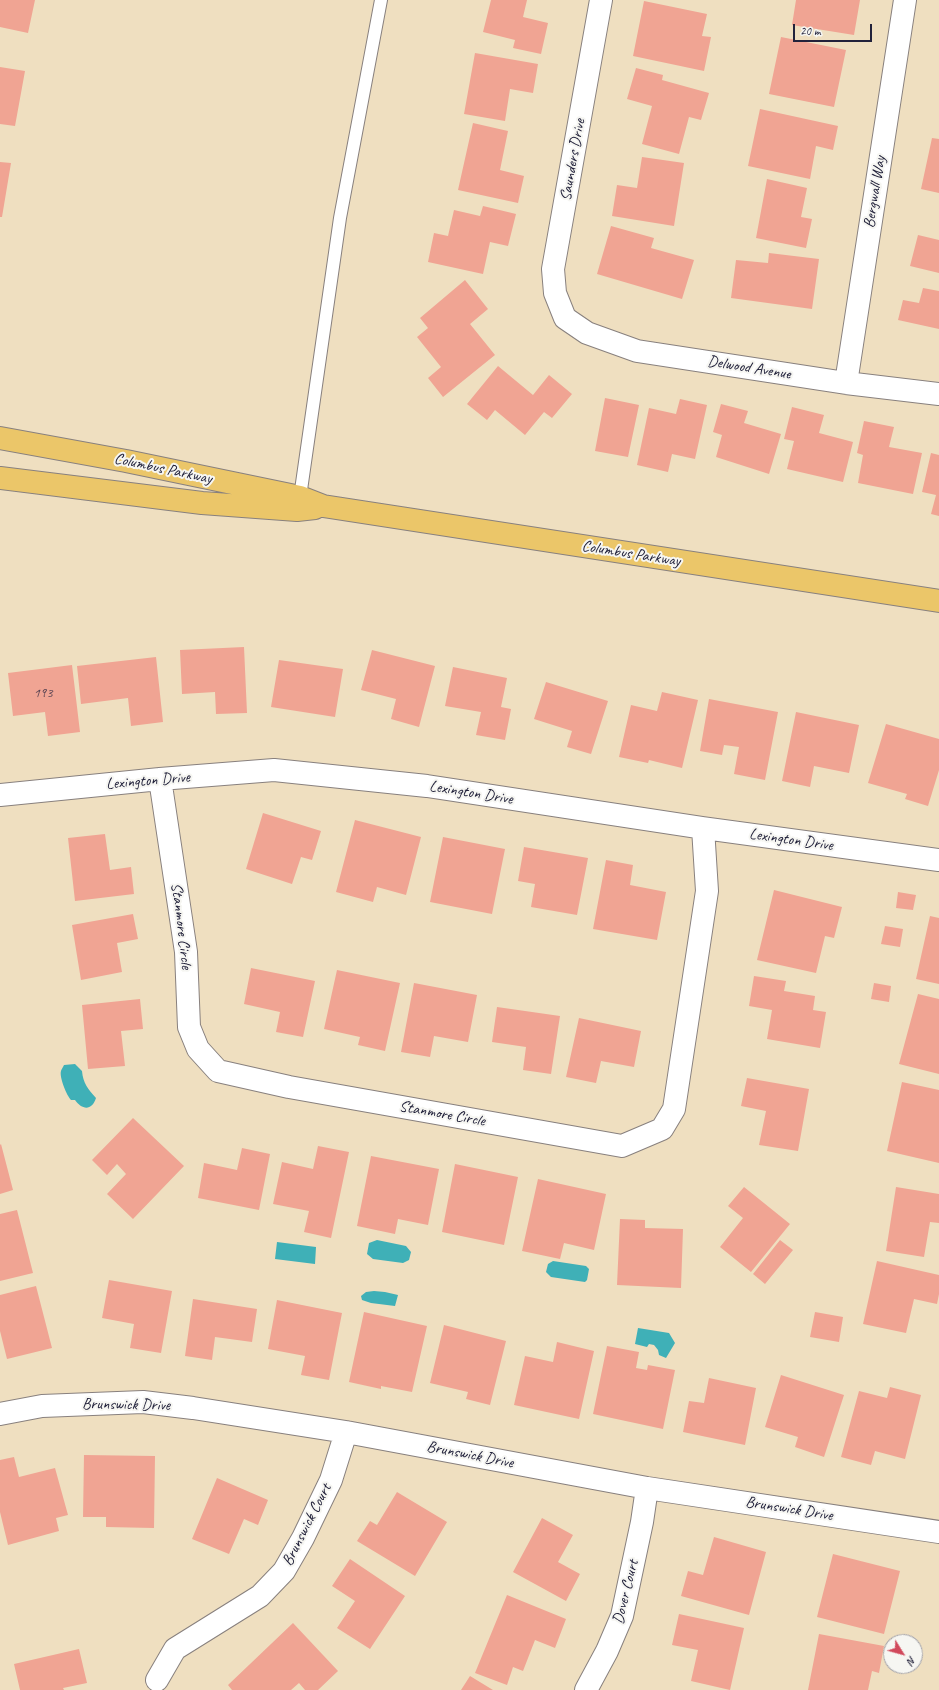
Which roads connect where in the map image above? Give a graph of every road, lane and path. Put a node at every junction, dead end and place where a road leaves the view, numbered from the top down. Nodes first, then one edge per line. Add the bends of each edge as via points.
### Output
1 (381, 0) edge
2 (601, 0) edge
3 (905, 0) edge
4 (566, 318) joint
5 (846, 383) junction
6 (939, 394) edge
7 (0, 438) edge
8 (0, 478) edge
9 (300, 497) junction
10 (323, 506) junction
11 (939, 601) edge
12 (160, 779) junction
13 (0, 795) edge
14 (702, 828) junction
15 (939, 860) edge
16 (0, 1414) edge
17 (346, 1432) junction
18 (647, 1488) junction
19 (939, 1532) edge
20 (157, 1680) dead end
21 (586, 1690) edge

1 - 9 lane via 340,218
2 - 4 street, Saunders Drive via 553,269 555,293
3 - 5 street, Bergwall Way
4 - 5 street, Delwood Avenue via 587,333 638,351
5 - 6 street, Delwood Avenue
7 - 9 main road, Columbus Parkway
8 - 10 main road, Columbus Parkway via 202,503 297,510
9 - 10 main road, Columbus Parkway
10 - 11 main road, Columbus Parkway
12 - 13 street, Lexington Drive
12 - 14 street, Lexington Drive via 274,770 427,786
12 - 14 street, Stanmore Circle via 186,952 189,1027 198,1049 218,1071 288,1087 622,1146 662,1129 674,1109 707,891
14 - 15 street, Lexington Drive
16 - 17 street, Brunswick Drive via 42,1406 143,1402
17 - 18 street, Brunswick Drive
17 - 20 street, Brunswick Court via 331,1480 284,1571 260,1596 176,1650
18 - 19 street, Brunswick Drive
18 - 21 street, Dover Court via 622,1616

